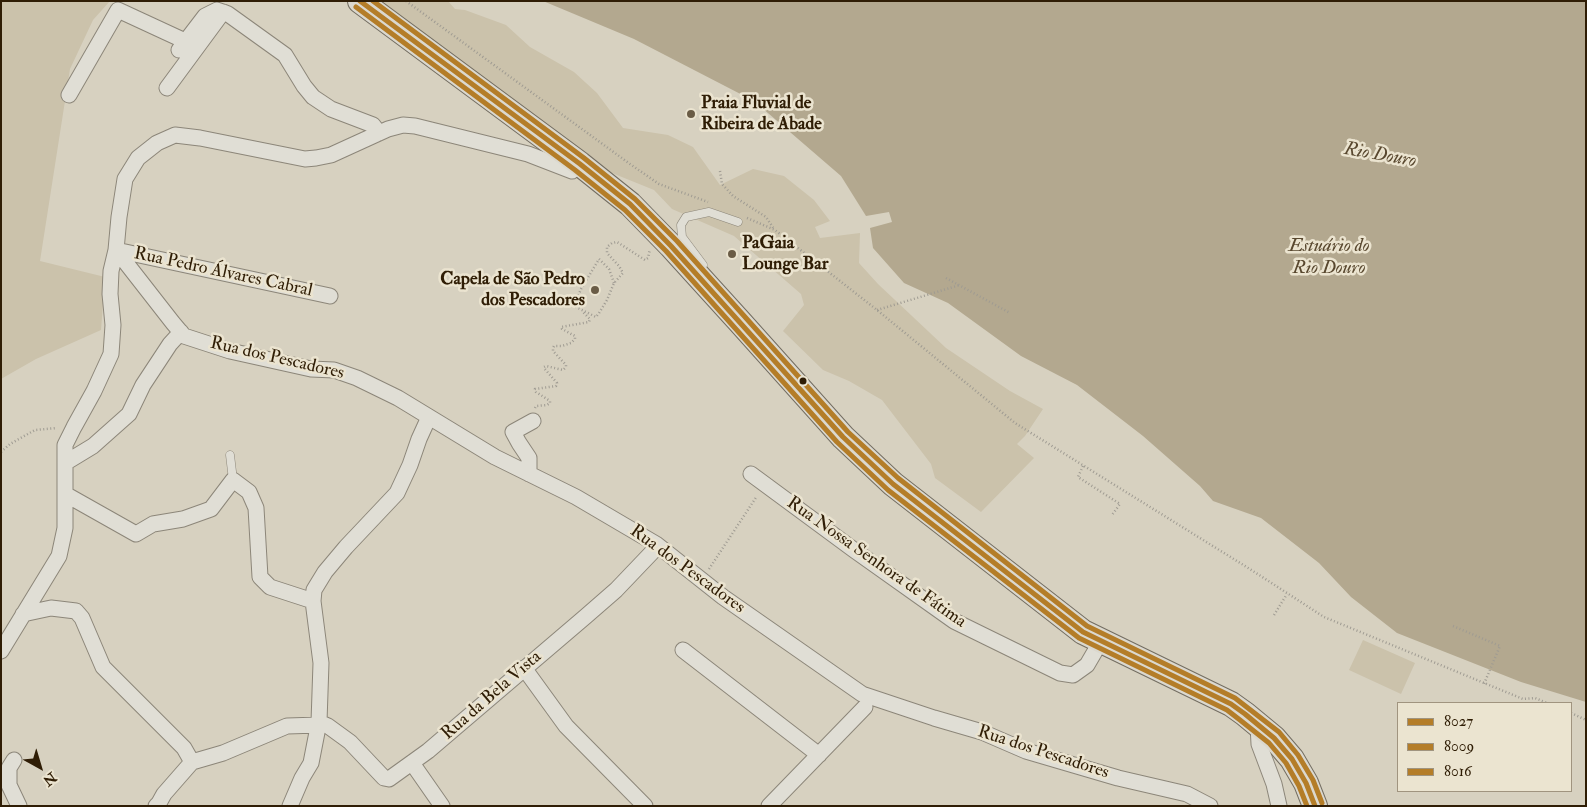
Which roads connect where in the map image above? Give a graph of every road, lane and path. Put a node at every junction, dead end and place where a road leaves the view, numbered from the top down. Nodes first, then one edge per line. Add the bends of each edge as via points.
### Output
1 (360, 1) edge
2 (406, 1) edge
3 (222, 12) junction
4 (167, 88) dead end
5 (69, 95) dead end
6 (379, 133) junction
7 (580, 164) junction
8 (720, 171) dead end
9 (710, 203) dead end
10 (739, 218) joint
11 (775, 230) junction
12 (648, 245) dead end
13 (116, 250) junction
14 (946, 278) dead end
15 (614, 283) junction
16 (960, 285) junction
17 (330, 296) dead end
18 (582, 310) junction
19 (877, 310) junction
20 (1010, 313) dead end
21 (181, 332) junction
22 (750, 333) junction
23 (429, 417) junction
24 (533, 421) joint
25 (74, 427) junction
26 (1, 452) edge
27 (230, 455) dead end
28 (65, 463) junction
29 (1083, 466) junction
30 (529, 474) junction
31 (751, 474) dead end
32 (232, 480) junction
33 (765, 485) junction
34 (64, 494) junction
35 (1112, 515) dead end
36 (658, 546) junction
37 (702, 580) junction
38 (1287, 594) junction
39 (313, 601) junction
40 (23, 614) junction
41 (1274, 615) dead end
42 (1453, 626) dead end
43 (1101, 641) junction
44 (683, 650) dead end
45 (1, 651) edge
46 (524, 668) junction
47 (1484, 684) junction
48 (1545, 702) edge
49 (865, 707) dead end
50 (1572, 713) edge
51 (1586, 720) edge
52 (319, 724) junction
53 (1258, 724) junction
54 (819, 754) junction
55 (14, 760) dead end
56 (192, 762) junction
57 (412, 763) junction
58 (164, 802) edge
59 (19, 806) edge
60 (290, 806) edge
61 (442, 806) edge
62 (645, 806) edge
63 (770, 806) edge
64 (1210, 806) edge
65 (1279, 806) edge
66 (1315, 806) edge

1 - 7 main road
2 - 9 path via 659,184
3 - 4 street
3 - 5 street via 217,10 205,16 182,46 118,10
3 - 6 street via 285,55 313,97 331,109 373,125
6 - 7 street via 403,125 415,126 528,154 572,171
6 - 13 street via 331,155 305,159 175,135 157,143 138,158 124,179
7 - 22 main road via 630,204
8 - 11 path via 722,184 733,196 766,216
10 - 11 path
10 - 22 lane via 709,212 686,217 682,237 752,323
11 - 19 path
12 - 15 path via 650,248 645,260 617,242 607,247 607,253 622,272
13 - 17 street, Rua Pedro Álvares Cabral
13 - 21 street, Rua dos Pescadores
13 - 25 street via 111,271 113,325 110,354
14 - 16 path
15 - 18 path via 596,317
15 - 18 path via 609,269 599,259 575,302 574,306
16 - 19 path
16 - 20 path
18 - 24 path via 589,322 561,327 575,339 553,348 566,367 563,370 544,367 557,383 556,386 536,389 550,403 536,406 535,410 542,416
19 - 29 path via 1015,422
21 - 23 street, Rua dos Pescadores via 184,336 230,351 311,369 334,370 398,398
21 - 28 street via 148,377 129,414 93,446
22 - 43 main road via 843,437 893,484 1076,626
23 - 30 street, Rua dos Pescadores via 495,458
23 - 39 street via 396,493 325,572 314,590
24 - 30 street via 513,432 529,458
25 - 26 path via 35,430
25 - 28 street via 65,446
27 - 32 lane
28 - 34 street
29 - 35 path via 1078,477 1120,504
29 - 38 path
30 - 36 street, Rua dos Pescadores via 576,497
31 - 33 street, Rua Nossa Senhora de Fátima
32 - 34 street via 211,509 183,519 153,524 136,534
32 - 39 street via 249,492 256,508 260,577 270,587
33 - 37 path
33 - 43 street, Rua Nossa Senhora de Fátima via 954,621 1060,672 1073,675 1087,666
34 - 40 street via 65,528 59,556
36 - 37 street, Rua dos Pescadores
36 - 46 street, Rua da Bela Vista via 616,590
37 - 64 street, Rua dos Pescadores via 862,694 982,732 1026,751 1187,794
38 - 41 path
38 - 47 path via 1324,617
39 - 52 street via 321,663
40 - 45 street
40 - 56 street via 51,608 76,611 103,666 184,748
42 - 47 path via 1500,646
43 - 53 main road via 1231,704
44 - 54 street
46 - 57 street, Rua da Bela Vista
46 - 62 street via 566,726
47 - 48 path via 1523,700 1535,698
49 - 54 street
50 - 51 path
52 - 56 street via 287,726 223,753
52 - 57 street, Rua da Bela Vista via 328,726 350,742 384,778 388,779
52 - 60 street via 311,763
53 - 65 street via 1259,744
53 - 66 main road via 1292,759
54 - 63 street
55 - 59 street via 9,768 9,785
56 - 58 street
57 - 61 street

